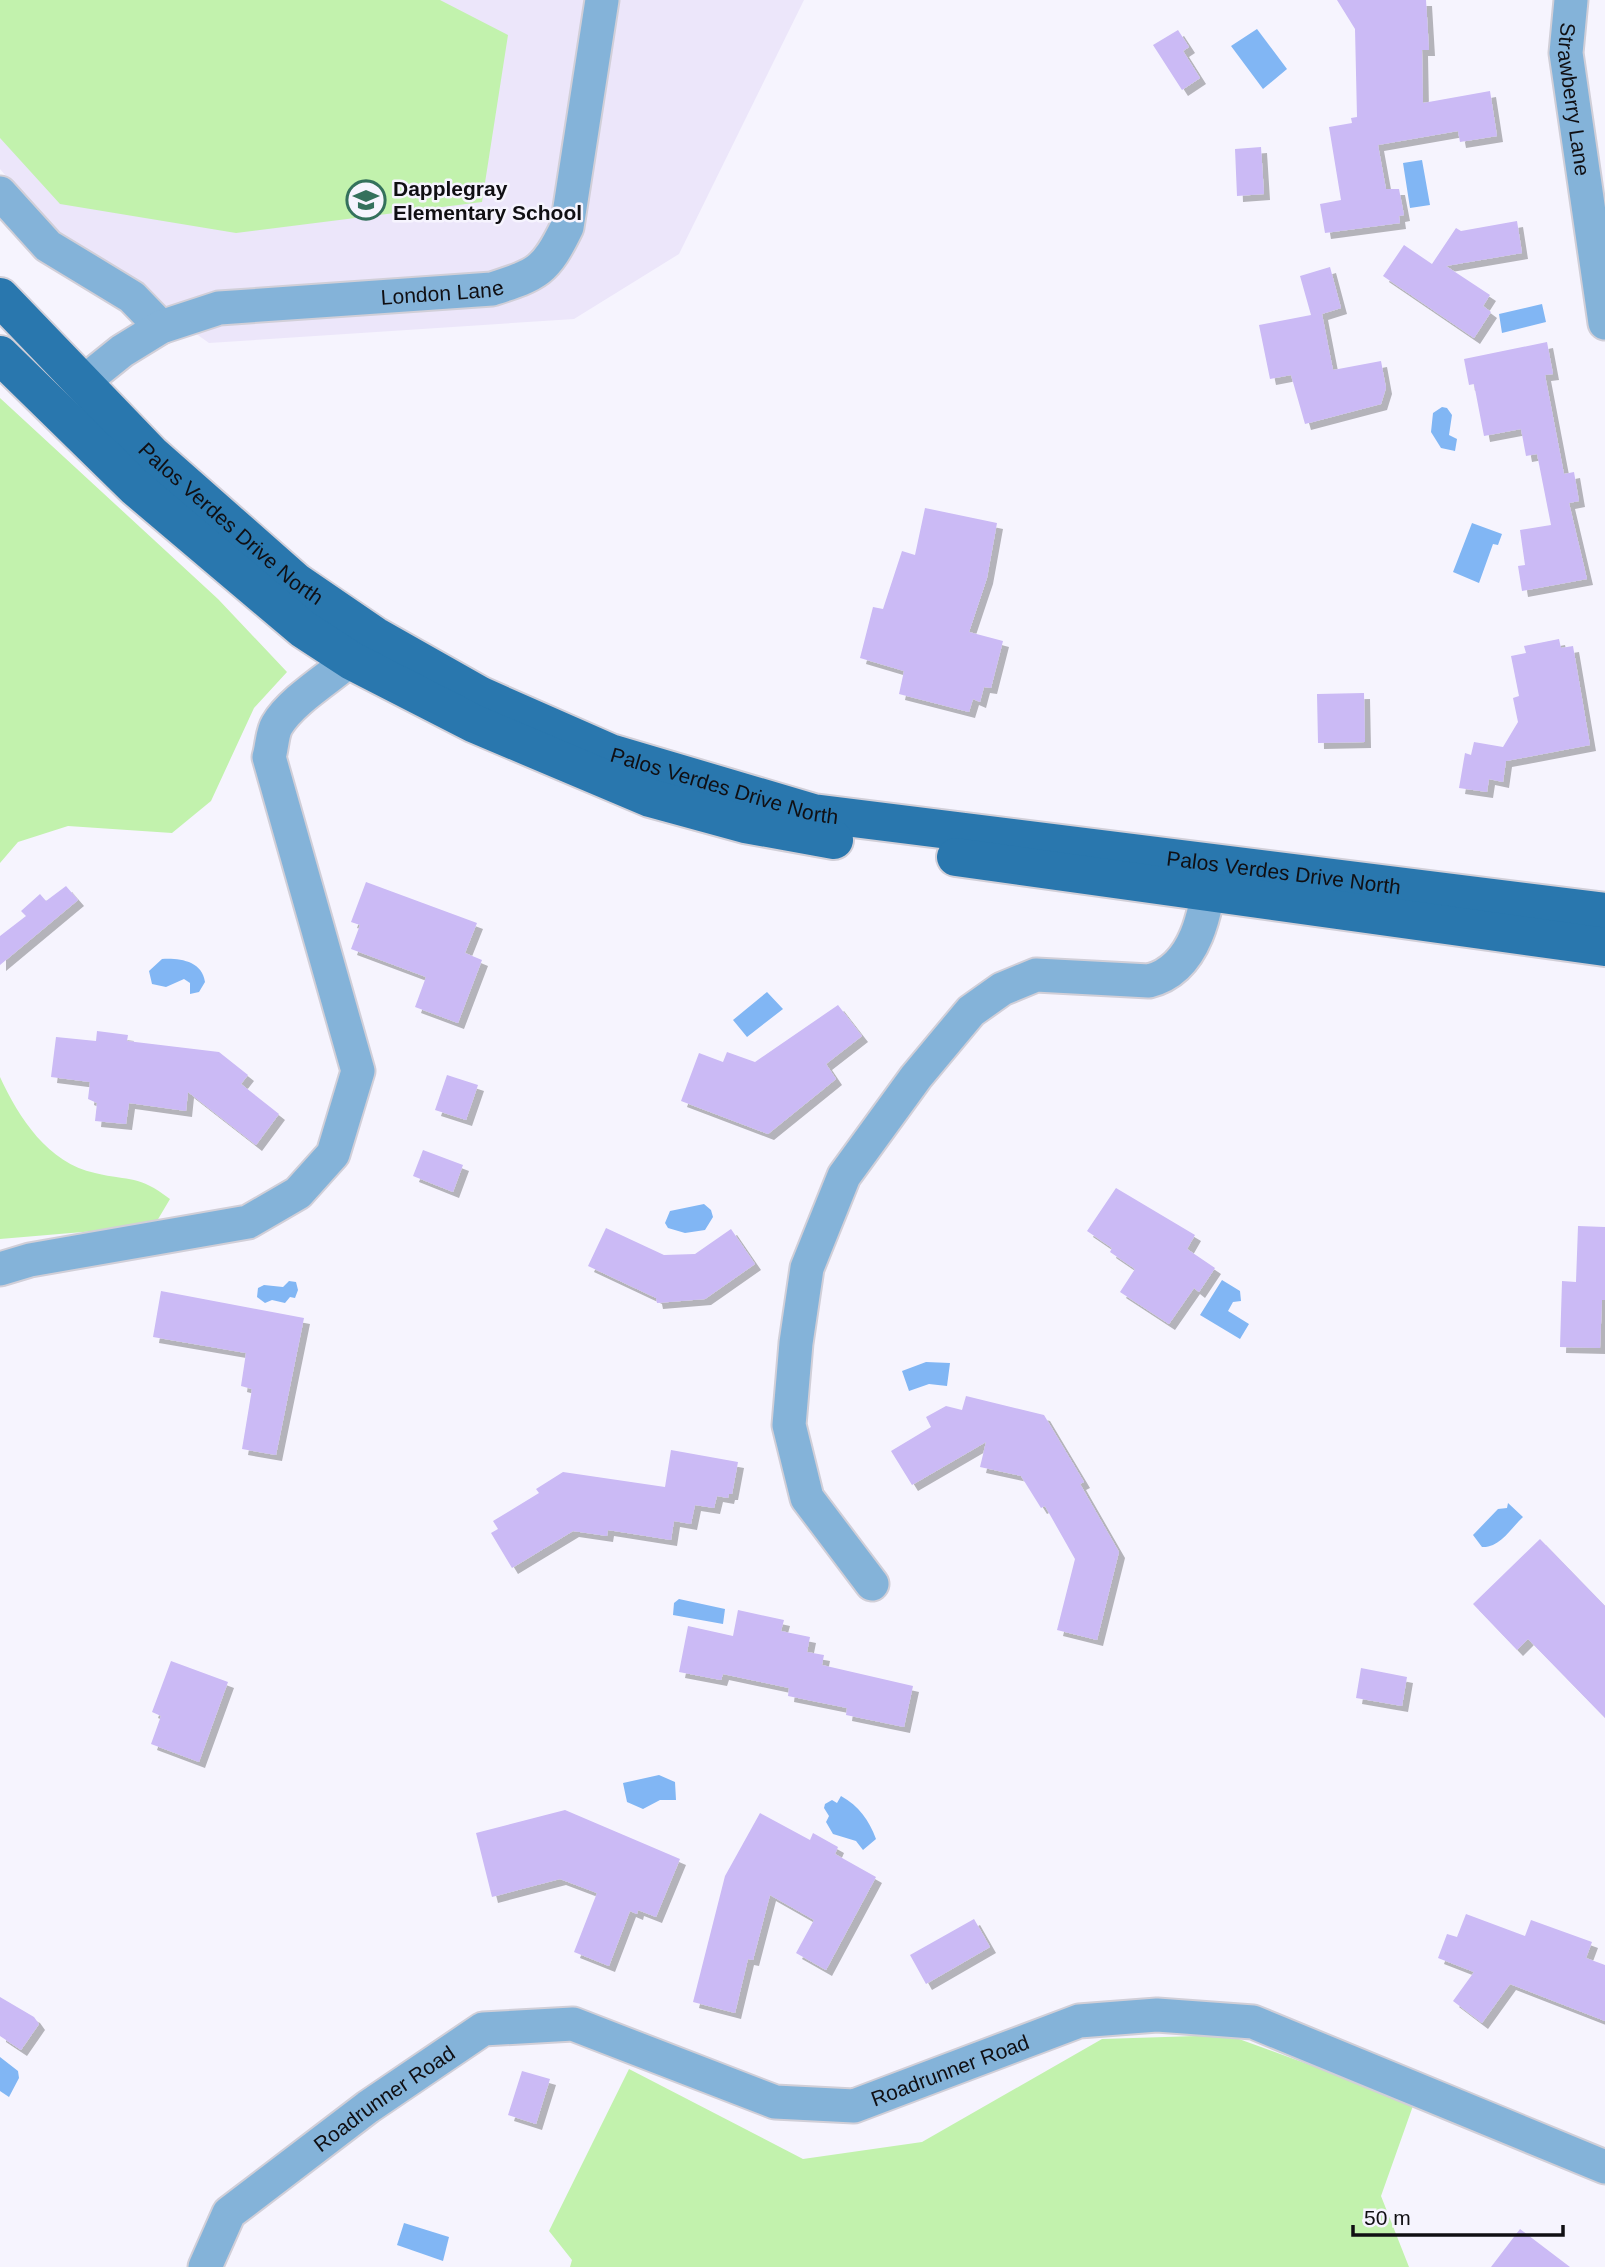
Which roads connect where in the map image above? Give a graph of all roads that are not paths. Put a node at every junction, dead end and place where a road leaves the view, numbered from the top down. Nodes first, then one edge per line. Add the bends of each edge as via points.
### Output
1 (602, 0) edge
2 (1571, 0) edge
3 (0, 193) edge
4 (0, 297) edge
5 (1605, 323) edge
6 (0, 324) edge
7 (161, 327) junction
8 (0, 355) edge
9 (81, 384) junction
10 (135, 487) junction
11 (363, 648) junction
12 (1211, 877) junction
13 (1605, 912) edge
14 (1605, 947) edge
15 (0, 1269) edge
16 (872, 1584) dead end
17 (1605, 2167) edge
18 (205, 2267) edge

1 - 7 street, London Lane via 567,228 551,259 532,276 492,289 219,308
2 - 5 street, Strawberry Lane via 1566,52
3 - 7 street via 48,246 132,297
4 - 9 main road, Palos Verdes Drive North
6 - 9 main road via 39,365
7 - 9 street, London Lane
8 - 10 main road, Palos Verdes Drive North
9 - 10 main road via 109,445
9 - 11 main road, Palos Verdes Drive North
10 - 11 main road, Palos Verdes Drive North via 303,629
11 - 12 main road, Palos Verdes Drive North via 475,724 650,797 744,824 812,837
11 - 15 street via 277,725 269,757 358,1071 333,1154 298,1193 248,1222
12 - 13 main road, Palos Verdes Drive North
12 - 14 main road, Palos Verdes Drive North
12 - 16 street via 1191,950 1161,978 1036,975 1002,989 971,1010 844,1175 807,1268 789,1425 807,1497
17 - 18 street, Roadrunner Road via 1253,2022 1157,2015 1079,2021 854,2106 775,2102 573,2024 483,2029 368,2107 229,2213

